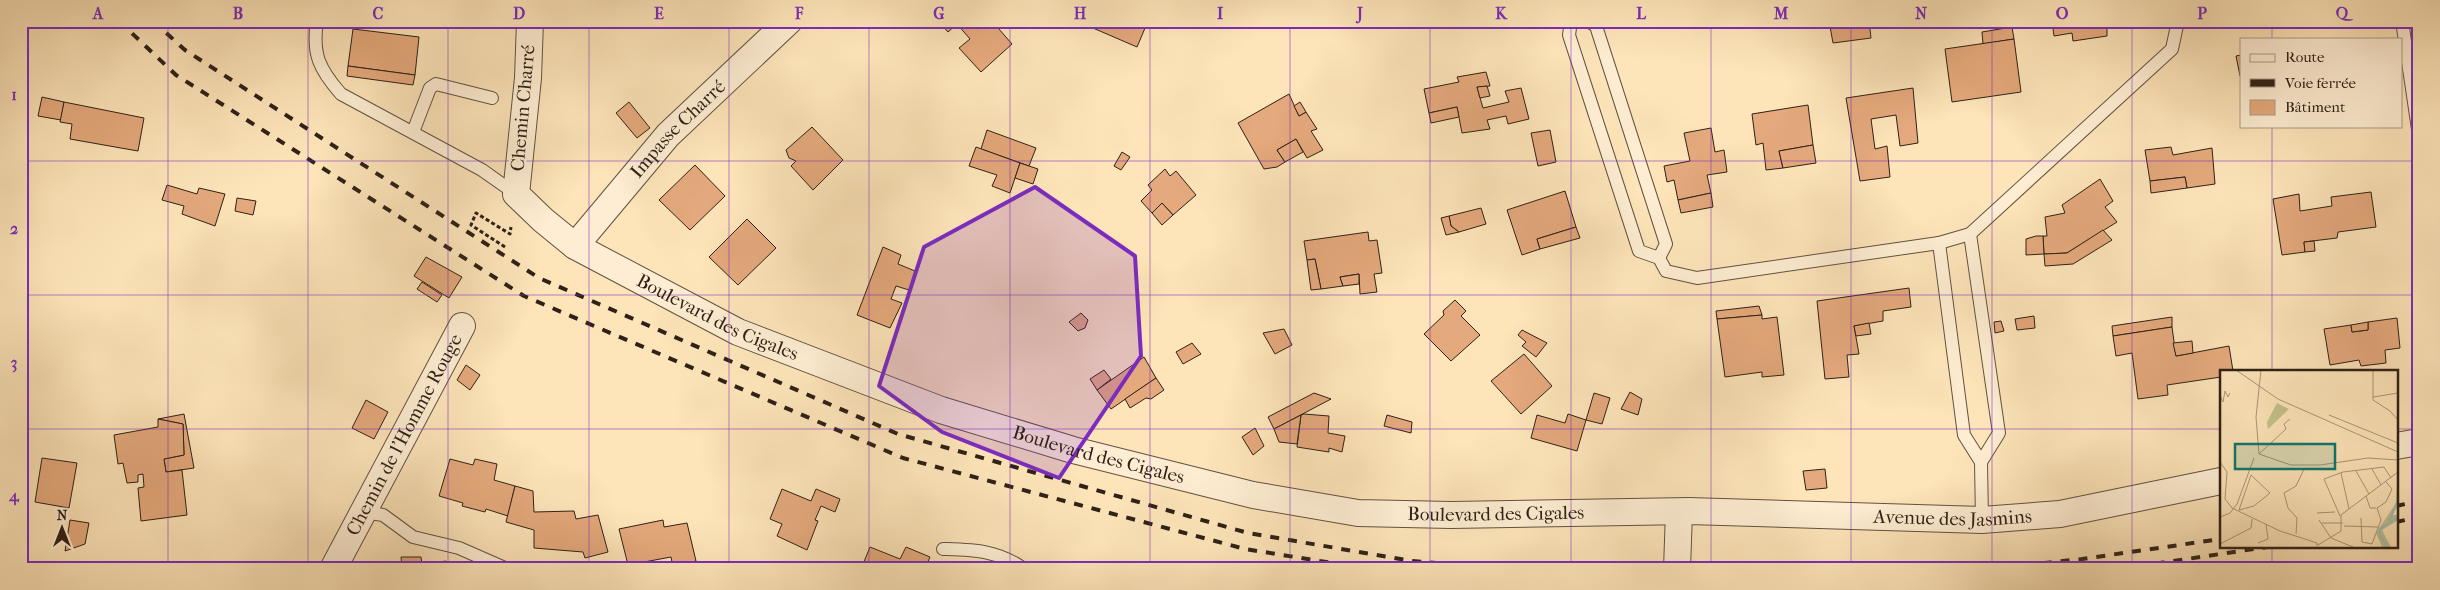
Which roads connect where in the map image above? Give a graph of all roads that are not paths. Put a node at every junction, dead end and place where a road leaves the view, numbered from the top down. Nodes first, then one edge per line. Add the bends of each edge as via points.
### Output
1 (317, 21) edge
2 (530, 21) edge
3 (789, 21) edge
4 (1571, 21) edge
5 (1588, 21) edge
6 (2178, 21) edge
7 (2402, 21) edge
8 (492, 98) dead end
9 (413, 132) junction
10 (2419, 136) edge
11 (516, 194) junction
12 (1970, 234) junction
13 (1939, 243) junction
14 (575, 246) junction
15 (1659, 258) junction
16 (462, 326) dead end
17 (2419, 442) edge
18 (2398, 446) edge
19 (1981, 462) junction
20 (2220, 481) edge
21 (364, 512) junction
22 (1679, 512) junction
23 (1982, 520) junction
24 (943, 549) dead end
25 (333, 569) edge
26 (507, 569) edge
27 (1024, 569) edge
28 (1677, 569) edge

1 - 9 lane via 314,47 331,83 341,94
2 - 11 street, Chemin Charré via 528,78
3 - 14 street, Impasse Charré via 668,135
4 - 15 lane via 1569,35 1639,251
5 - 15 lane via 1596,26 1666,244
6 - 12 lane via 2172,48
7 - 10 lane
8 - 9 lane via 436,84 430,88
9 - 11 lane via 482,170
11 - 14 street, Boulevard des Cigales
12 - 13 lane
12 - 19 lane via 1999,433
13 - 15 lane via 1697,278 1666,272
13 - 19 lane via 1964,435
14 - 22 street, Boulevard des Cigales via 738,332 941,410 1073,450 1253,495 1358,513
16 - 21 street, Chemin de l'Homme Rouge
17 - 18 street
19 - 23 lane
20 - 23 street, Avenue des Jasmins via 2060,514
21 - 25 street, Chemin de l'Homme Rouge
21 - 26 lane via 383,515 413,537 459,548
22 - 23 street, Avenue des Jasmins
22 - 28 street
24 - 27 lane via 986,551 1009,558

